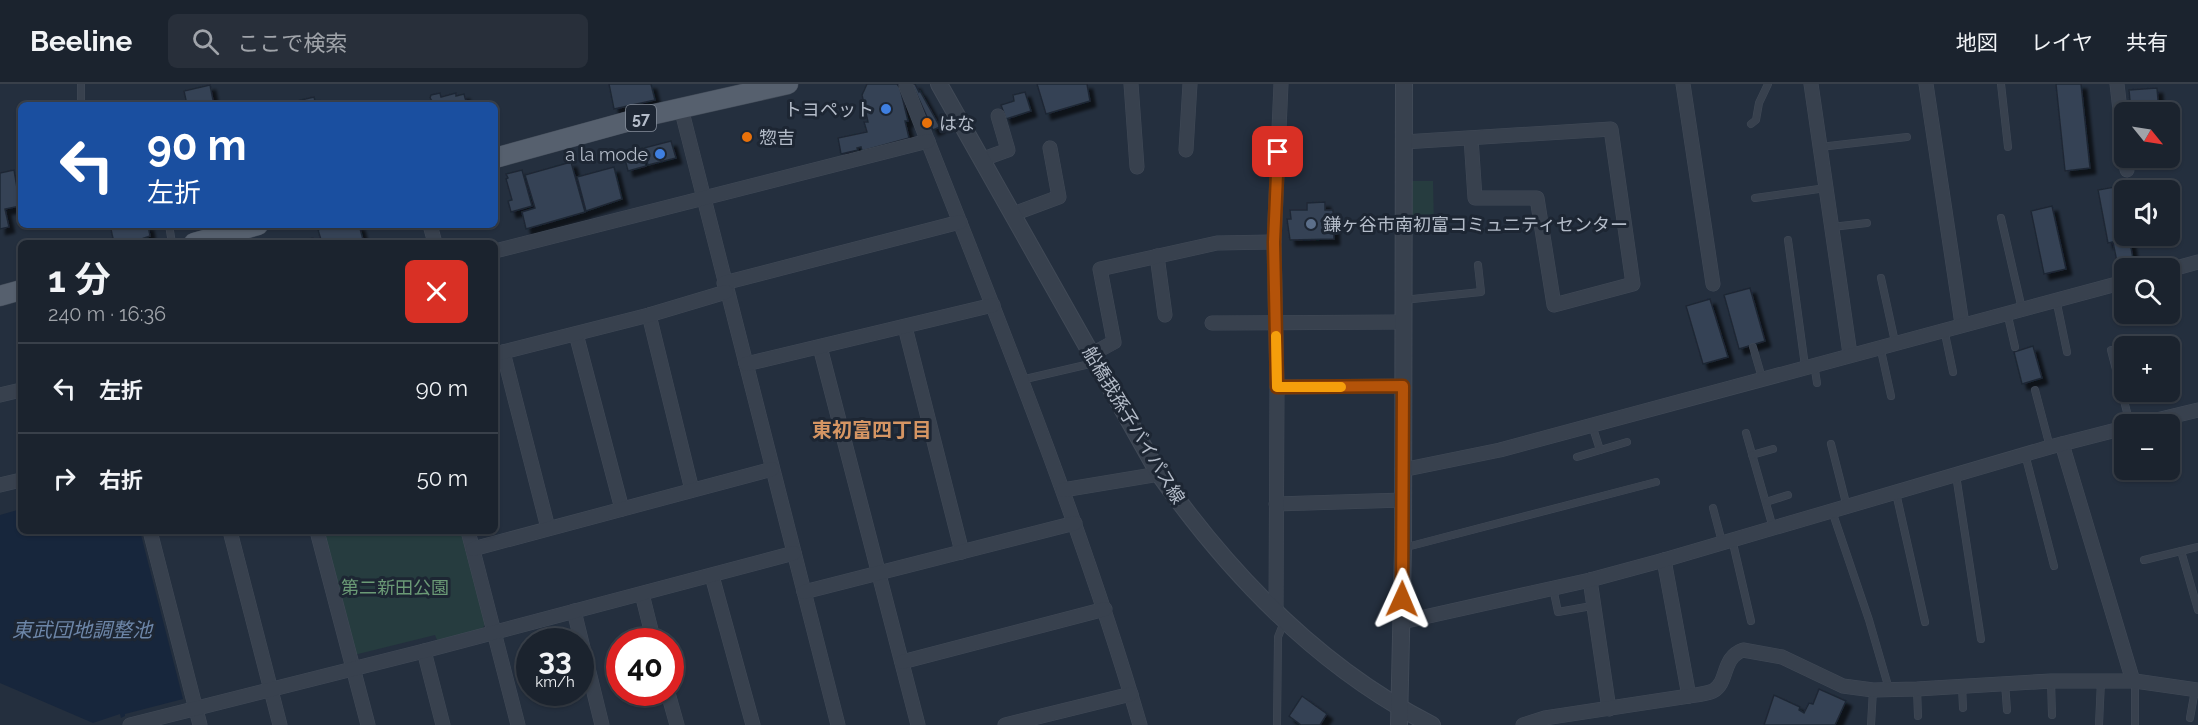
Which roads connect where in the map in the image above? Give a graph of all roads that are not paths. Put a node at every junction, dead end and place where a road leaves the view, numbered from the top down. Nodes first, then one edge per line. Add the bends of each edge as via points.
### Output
1 (81, 84) edge
2 (788, 84) edge
3 (939, 84) edge
4 (1131, 84) edge
5 (1190, 84) edge
6 (1281, 84) edge
7 (1404, 84) edge
8 (1683, 84) edge
9 (1768, 84) edge
10 (1811, 84) edge
11 (1926, 84) edge
12 (2001, 84) edge
13 (2117, 84) edge
14 (906, 86) dead end
15 (81, 102) edge
16 (2119, 102) edge
17 (681, 108) junction
18 (998, 116) dead end
19 (1751, 124) dead end
20 (1907, 136) dead end
21 (1471, 138) junction
22 (928, 141) junction
23 (1404, 142) junction
24 (1820, 147) junction
25 (2007, 147) dead end
26 (1050, 148) dead end
27 (1186, 150) dead end
28 (498, 157) edge
29 (983, 159) junction
30 (1137, 167) dead end
31 (1826, 189) junction
32 (703, 198) junction
33 (1755, 198) dead end
34 (1013, 214) junction
35 (2001, 218) dead end
36 (960, 222) junction
37 (1867, 223) dead end
38 (1832, 227) junction
39 (243, 228) edge
40 (204, 240) edge
41 (1788, 240) dead end
42 (1274, 242) junction
43 (498, 250) edge
44 (1157, 256) junction
45 (2198, 262) edge
46 (1478, 265) dead end
47 (2180, 267) edge
48 (1881, 278) dead end
49 (1713, 284) dead end
50 (2114, 284) edge
51 (725, 288) junction
52 (18, 291) edge
53 (0, 296) edge
54 (2056, 299) junction
55 (1403, 300) junction
56 (993, 305) junction
57 (2022, 309) junction
58 (2007, 312) junction
59 (649, 315) junction
60 (1165, 315) dead end
61 (1403, 322) junction
62 (1212, 323) dead end
63 (1276, 324) junction
64 (1962, 324) junction
65 (905, 327) junction
66 (1944, 330) junction
67 (576, 334) junction
68 (1895, 342) junction
69 (1880, 346) junction
70 (820, 347) junction
71 (1753, 347) dead end
72 (2015, 347) dead end
73 (2111, 350) dead end
74 (2067, 352) dead end
75 (499, 353) edge
76 (1850, 354) junction
77 (1094, 358) junction
78 (746, 364) junction
79 (1809, 365) junction
80 (1953, 372) dead end
81 (1762, 378) junction
82 (1021, 380) junction
83 (1817, 383) dead end
84 (1403, 386) junction
85 (1277, 387) junction
86 (2035, 390) dead end
87 (18, 391) edge
88 (0, 395) edge
89 (1891, 396) dead end
90 (2198, 410) edge
91 (2127, 414) edge
92 (2180, 414) edge
93 (1592, 425) junction
94 (2114, 430) edge
95 (1746, 433) dead end
96 (1627, 442) dead end
97 (1831, 444) dead end
98 (2056, 445) junction
99 (1773, 449) dead end
100 (1599, 450) junction
101 (2025, 454) junction
102 (1752, 455) junction
103 (1577, 457) dead end
104 (772, 469) junction
105 (1402, 470) junction
106 (1160, 474) junction
107 (1956, 475) junction
108 (18, 481) edge
109 (1656, 482) dead end
110 (0, 485) edge
111 (692, 490) junction
112 (1063, 490) junction
113 (1896, 493) junction
114 (1788, 495) dead end
115 (1403, 500) junction
116 (1766, 502) junction
117 (1276, 504) junction
118 (1847, 507) junction
119 (1713, 508) dead end
120 (622, 509) junction
121 (1832, 511) junction
122 (1075, 523) junction
123 (548, 528) junction
124 (1773, 528) junction
125 (151, 534) edge
126 (233, 534) edge
127 (318, 534) edge
128 (469, 534) edge
129 (1727, 541) junction
130 (2198, 547) edge
131 (1403, 548) junction
132 (473, 549) junction
133 (2181, 551) junction
134 (962, 552) junction
135 (794, 553) junction
136 (1664, 560) junction
137 (2144, 560) dead end
138 (2054, 566) dead end
139 (879, 573) junction
140 (712, 576) junction
141 (1590, 580) junction
142 (1553, 588) junction
143 (804, 592) junction
144 (642, 594) junction
145 (1586, 607) dead end
146 (1105, 609) junction
147 (2198, 610) edge
148 (574, 611) junction
149 (1280, 618) junction
150 (1751, 621) dead end
151 (1402, 622) junction
152 (1925, 622) dead end
153 (650, 628) edge
154 (494, 632) junction
155 (1981, 639) dead end
156 (424, 651) junction
157 (902, 662) junction
158 (353, 668) junction
159 (2051, 681) junction
160 (2101, 681) junction
161 (2134, 681) junction
162 (2006, 684) junction
163 (1962, 686) junction
164 (1889, 689) junction
165 (1917, 689) junction
166 (271, 690) junction
167 (1873, 690) junction
168 (2197, 690) edge
169 (1131, 694) junction
170 (1689, 696) junction
171 (672, 706) edge
172 (1400, 708) junction
173 (1963, 708) dead end
174 (1609, 709) junction
175 (196, 710) junction
176 (2007, 710) dead end
177 (2052, 715) dead end
178 (1918, 716) dead end
179 (2190, 718) dead end
180 (1545, 722) edge
181 (130, 725) edge
182 (200, 725) edge
183 (280, 725) edge
184 (368, 725) edge
185 (443, 725) edge
186 (518, 725) edge
187 (602, 725) edge
188 (677, 725) edge
189 (753, 725) edge
190 (838, 725) edge
191 (918, 725) edge
192 (1005, 725) edge
193 (1140, 725) edge
194 (1277, 725) edge
195 (1399, 725) edge
196 (1432, 725) edge
197 (1523, 725) edge
198 (1871, 725) edge
199 (2099, 725) edge
200 (2135, 725) edge

1 - 15 lane
2 - 17 main road, 57
3 - 29 street, 船橋我孫子バイパス線
4 - 30 street
5 - 27 street
6 - 42 street
7 - 23 street
8 - 49 street
9 - 19 lane via 1756,120
10 - 24 street
11 - 64 street
12 - 25 lane
13 - 16 street
14 - 22 street
17 - 28 main road, 57
17 - 32 street
18 - 29 street via 1008,150
20 - 24 lane
21 - 21 street via 1611,129 1633,284 1554,305 1537,198 1475,198
21 - 23 street
22 - 32 street
22 - 36 street
23 - 55 street
24 - 31 street
26 - 34 street via 1059,197
29 - 34 street, 船橋我孫子バイパス線
31 - 33 lane
31 - 38 street
32 - 43 street
32 - 51 street
34 - 77 street, 船橋我孫子バイパス線
35 - 57 lane
36 - 51 street
36 - 56 street
37 - 38 lane
38 - 76 street
39 - 40 main road
41 - 79 lane
42 - 44 street via 1217,243
42 - 63 street
44 - 60 street
44 - 77 street via 1100,269 1114,342
45 - 47 street
46 - 55 lane via 1481,292
48 - 68 lane
50 - 54 street
51 - 59 street
51 - 78 street
52 - 53 main road
54 - 57 street
54 - 74 lane
55 - 61 street
56 - 65 street
56 - 82 street
57 - 58 street
58 - 64 street
58 - 72 lane
59 - 67 street
59 - 111 street
61 - 63 street
61 - 84 street
62 - 63 street
63 - 85 street
64 - 66 street
65 - 70 street
65 - 134 street
66 - 68 street
66 - 80 lane
67 - 75 street
67 - 120 street
68 - 69 street
69 - 76 street
69 - 89 lane
70 - 78 street
70 - 139 street
71 - 81 lane
73 - 91 lane
75 - 123 street
76 - 79 street
77 - 82 lane
77 - 106 street, 船橋我孫子バイパス線
78 - 104 street
79 - 81 street
79 - 83 lane
81 - 93 street
82 - 112 street
84 - 85 street
84 - 105 street
85 - 117 street
86 - 98 lane
87 - 88 street
90 - 92 street
93 - 100 lane
93 - 105 street via 1500,450
94 - 98 street
95 - 102 lane
96 - 100 lane
97 - 118 lane
98 - 101 street
98 - 161 street
99 - 102 lane
100 - 103 lane
101 - 107 street
101 - 138 lane
102 - 116 lane
104 - 111 street
104 - 135 street
105 - 115 street
106 - 112 street
106 - 149 street, 船橋我孫子バイパス線 via 1226,561
107 - 113 street
107 - 155 lane
108 - 110 street
109 - 131 lane
111 - 120 street
112 - 122 street
113 - 118 street
113 - 152 lane
114 - 116 lane
115 - 117 street
115 - 131 street
116 - 124 lane
117 - 149 street
118 - 121 street
119 - 129 lane
120 - 123 street
121 - 124 street
121 - 164 lane
122 - 134 street
122 - 146 street
123 - 132 street
124 - 129 street
125 - 175 street
126 - 166 street
127 - 158 street
128 - 132 street
129 - 136 street
129 - 150 lane
130 - 133 lane
131 - 151 street
132 - 154 street
133 - 137 lane
133 - 147 lane
134 - 139 street
135 - 140 street
135 - 143 street
136 - 141 street
136 - 170 street
139 - 143 street
139 - 157 street
140 - 144 street
140 - 189 street
141 - 142 street
141 - 174 street
142 - 145 lane via 1557,612
142 - 151 street
143 - 190 street
144 - 148 street
144 - 153 street
146 - 157 street
146 - 169 street
148 - 154 street
148 - 187 street
149 - 172 street, 船橋我孫子バイパス線
149 - 194 lane
151 - 172 street
154 - 156 street
154 - 186 street
156 - 158 street
156 - 185 street
157 - 191 street
158 - 166 street
158 - 184 street
159 - 160 street
159 - 162 street
159 - 177 lane
160 - 161 street
160 - 199 lane
161 - 168 street
161 - 200 lane
162 - 163 street
162 - 176 lane
163 - 165 street
163 - 173 lane
164 - 165 street
164 - 167 street
165 - 178 lane
166 - 175 street
166 - 183 street
167 - 170 street via 1843,686 1782,657 1743,650 1731,657 1713,691
167 - 198 lane
168 - 179 lane
169 - 192 street
169 - 193 street
170 - 174 street
171 - 188 street
172 - 195 street
172 - 196 street, 船橋我孫子バイパス線
174 - 180 street
175 - 181 street
175 - 182 street
180 - 197 street

